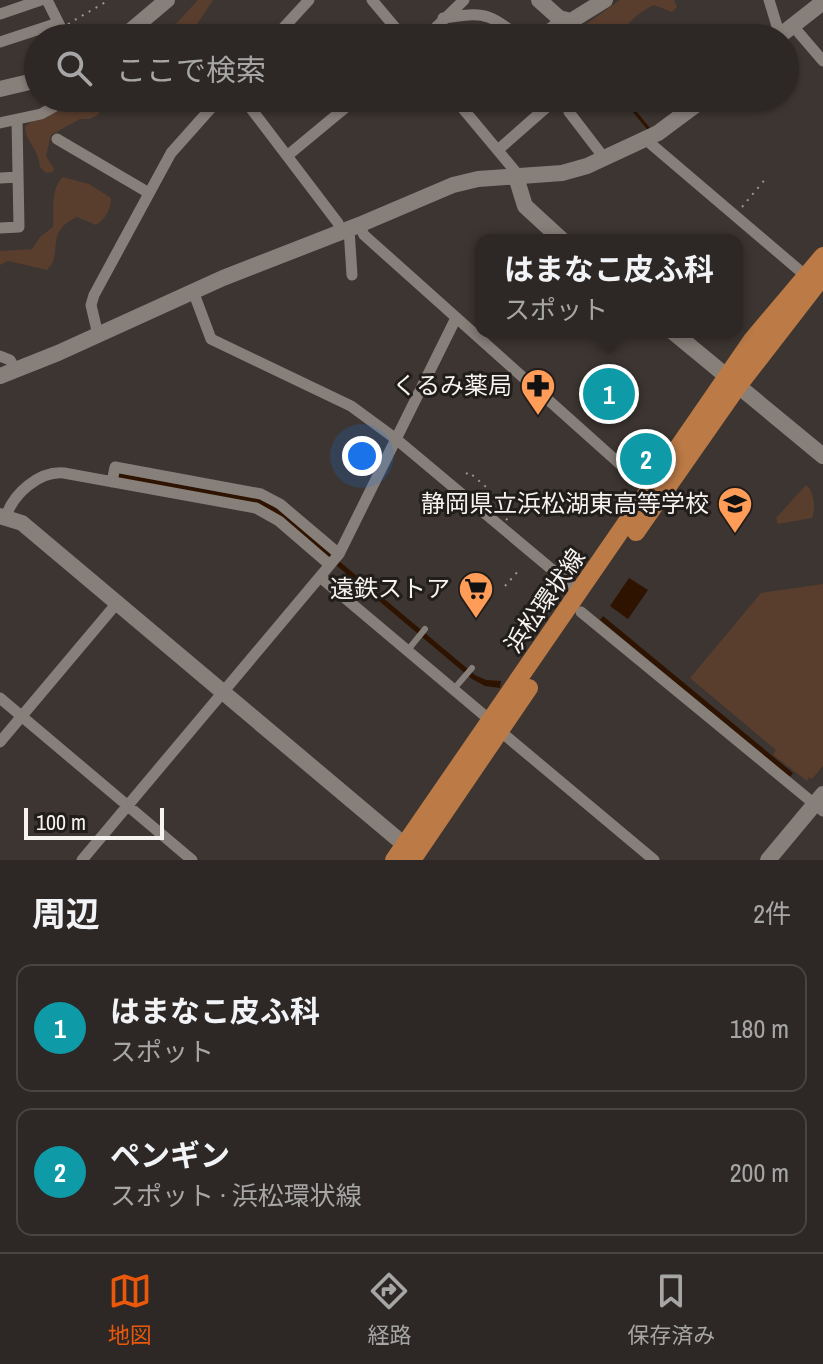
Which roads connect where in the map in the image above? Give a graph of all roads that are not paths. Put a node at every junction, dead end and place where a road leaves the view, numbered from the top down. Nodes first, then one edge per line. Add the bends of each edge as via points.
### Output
1 (44, 0) edge
2 (167, 0) edge
3 (309, 0) edge
4 (372, 0) edge
5 (464, 0) edge
6 (539, 0) edge
7 (605, 0) edge
8 (769, 0) edge
9 (823, 2) edge
10 (0, 14) edge
11 (443, 18) junction
12 (560, 19) junction
13 (63, 24) edge
14 (139, 24) edge
15 (287, 24) edge
16 (392, 24) edge
17 (438, 24) edge
18 (499, 24) edge
19 (557, 24) edge
20 (779, 24) edge
21 (795, 24) edge
22 (24, 35) edge
23 (0, 42) edge
24 (799, 44) edge
25 (823, 61) edge
26 (24, 83) edge
27 (0, 89) edge
28 (45, 112) edge
29 (208, 112) edge
30 (254, 112) edge
31 (340, 112) edge
32 (466, 112) edge
33 (541, 112) edge
34 (569, 112) dead end
35 (685, 112) edge
36 (17, 120) junction
37 (0, 123) edge
38 (648, 138) junction
39 (57, 139) dead end
40 (498, 150) junction
41 (287, 156) junction
42 (605, 159) junction
43 (18, 177) junction
44 (516, 177) junction
45 (0, 178) edge
46 (149, 193) junction
47 (0, 228) edge
48 (350, 229) junction
49 (555, 234) edge
50 (823, 256) edge
51 (352, 275) dead end
52 (817, 282) edge
53 (193, 291) junction
54 (456, 318) junction
55 (98, 335) junction
56 (475, 335) edge
57 (478, 338) edge
58 (680, 338) edge
59 (0, 356) edge
60 (8, 372) edge
61 (733, 381) junction
62 (396, 439) junction
63 (823, 456) edge
64 (112, 482) junction
65 (650, 491) junction
66 (3, 516) edge
67 (339, 554) junction
68 (330, 565) junction
69 (320, 577) junction
70 (580, 593) junction
71 (117, 603) junction
72 (581, 612) junction
73 (423, 632) dead end
74 (407, 651) junction
75 (469, 671) dead end
76 (453, 690) junction
77 (223, 693) junction
78 (0, 698) edge
79 (22, 716) junction
80 (496, 726) junction
81 (0, 742) edge
82 (820, 803) edge
83 (128, 806) junction
84 (410, 856) edge
85 (82, 860) edge
86 (192, 860) edge
87 (654, 860) edge
88 (768, 860) edge

1 - 10 street
1 - 13 street
2 - 14 street
3 - 15 street
4 - 16 street
5 - 11 street
6 - 12 street
7 - 12 street via 577,19
8 - 20 street
9 - 21 street
11 - 17 street
11 - 18 street via 487,16
12 - 19 street
22 - 23 street
24 - 25 street
26 - 27 street
28 - 36 street
29 - 46 street via 171,153
30 - 41 street
31 - 41 street
32 - 40 street
33 - 40 street
34 - 42 street
35 - 38 street
36 - 37 street
36 - 43 street
38 - 42 street
38 - 52 street
39 - 46 street
40 - 44 street
41 - 48 street via 338,223
42 - 44 street via 562,173
43 - 45 street
43 - 47 street via 19,227
44 - 48 street via 461,182
44 - 49 street via 525,206
46 - 55 street via 92,300
48 - 51 street
48 - 53 street
48 - 54 street via 364,235
50 - 52 main road, 浜松環状線
52 - 61 main road, 浜松環状線 via 752,340
53 - 55 street
53 - 62 street via 211,339 346,403
54 - 56 street
54 - 62 street
55 - 60 street
57 - 65 street
58 - 61 street
59 - 60 street via 10,360
61 - 63 street
61 - 65 main road, 浜松環状線
61 - 72 main road, 浜松環状線
62 - 67 street
62 - 70 street
64 - 66 street via 48,473 33,481
64 - 67 street via 115,467 261,494
64 - 68 street via 256,508
65 - 70 main road, 浜松環状線
66 - 71 street via 22,523
67 - 68 street
68 - 69 street
69 - 74 street
69 - 77 street
70 - 80 main road, 浜松環状線
71 - 77 street
71 - 79 street
72 - 80 main road, 浜松環状線
72 - 82 street
73 - 74 lane
74 - 76 street
75 - 76 lane
76 - 80 street
77 - 83 street
77 - 84 street
78 - 79 street
79 - 81 street
79 - 83 street
80 - 84 main road, 浜松環状線
80 - 87 street
82 - 88 street
83 - 85 street
83 - 86 street

